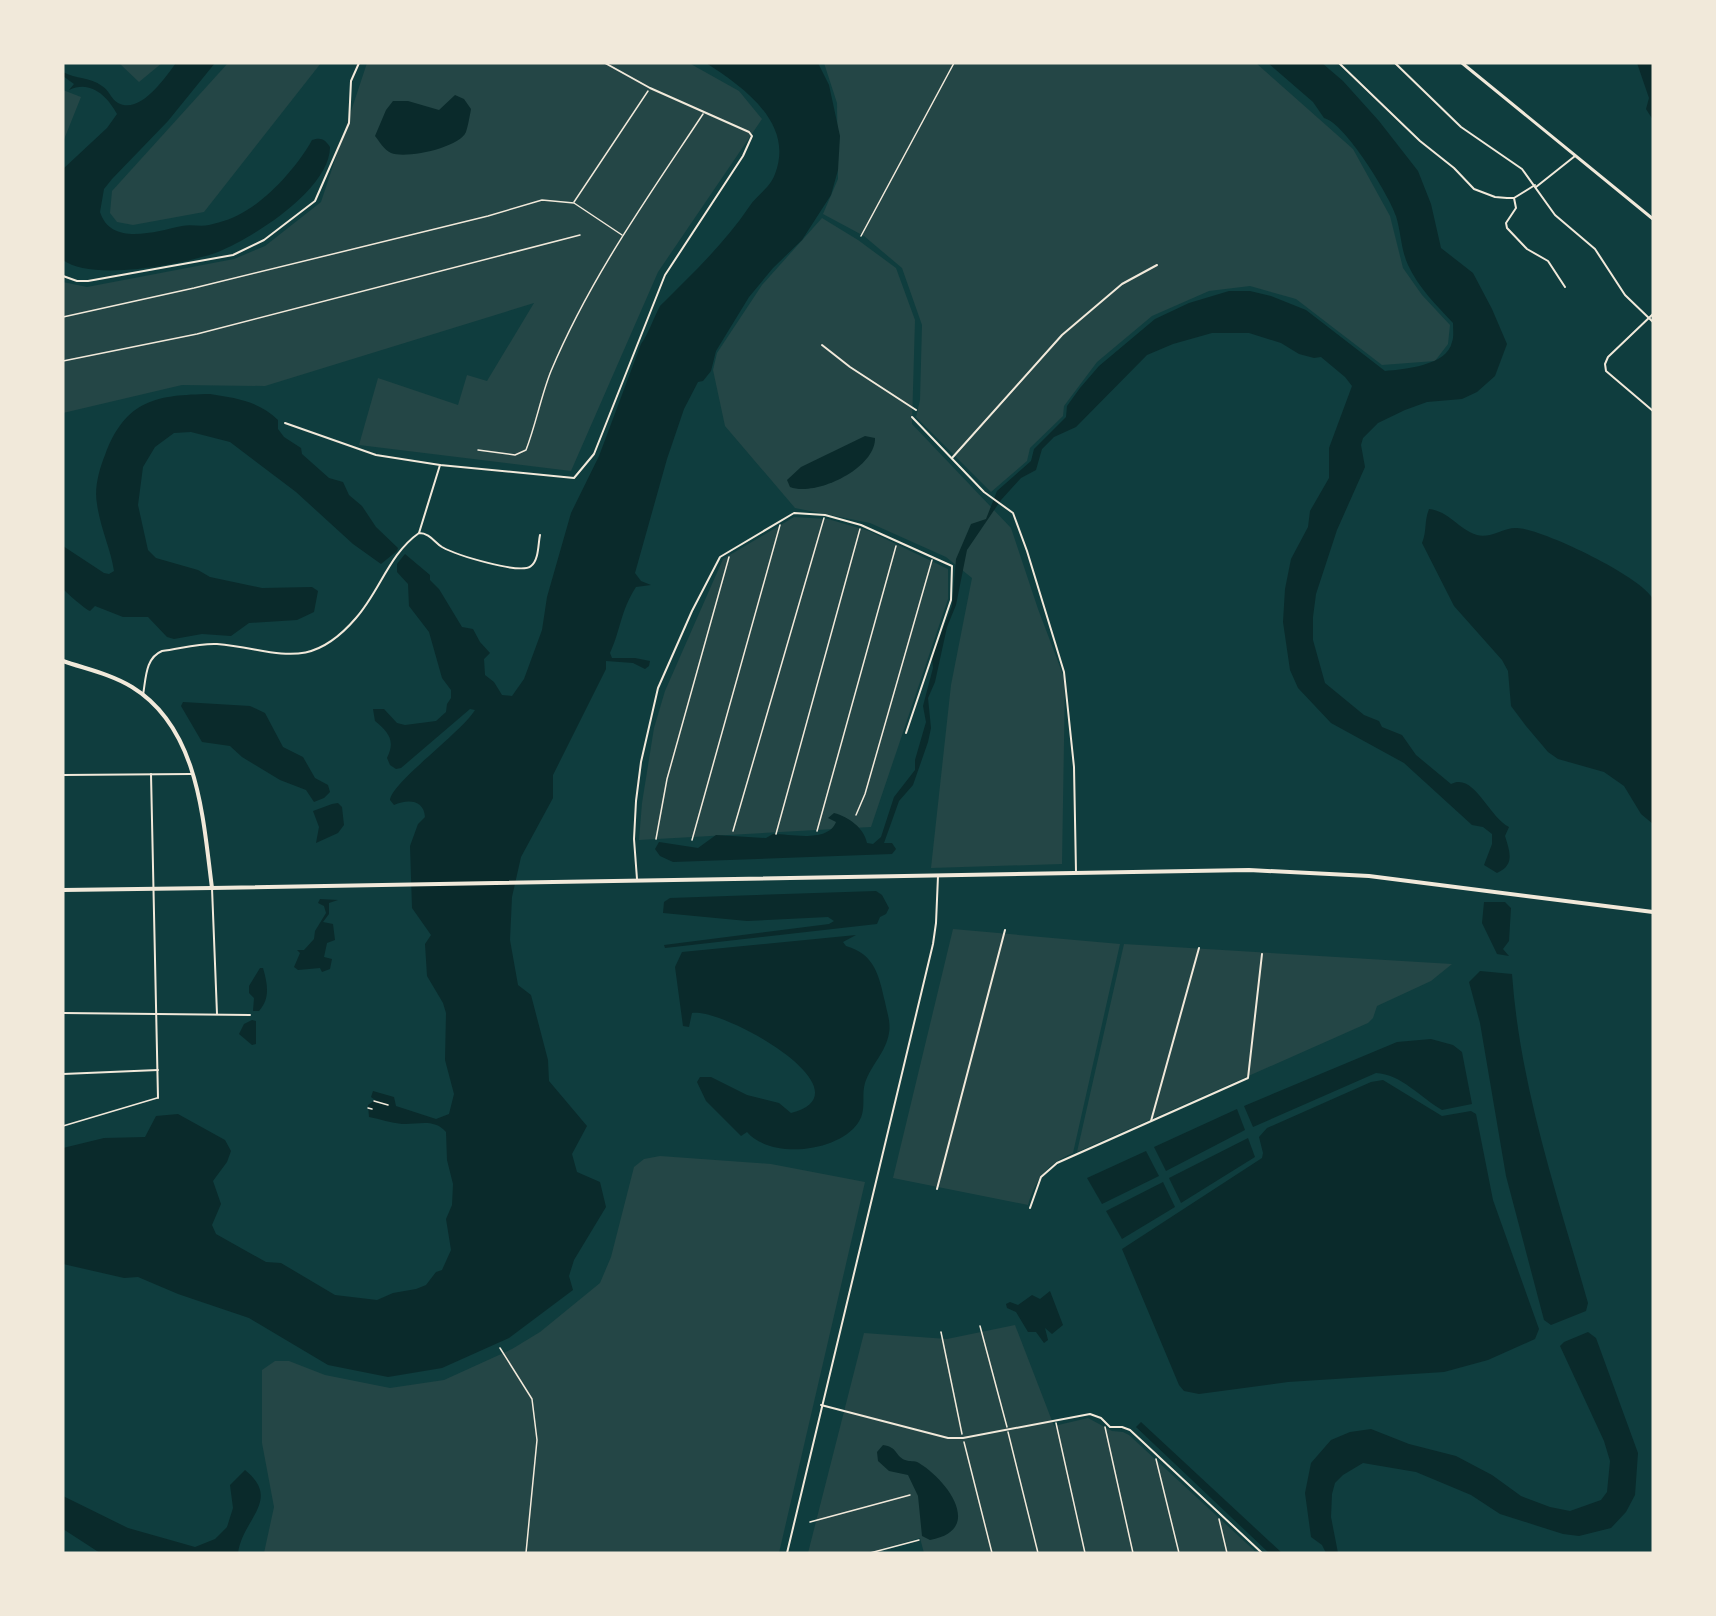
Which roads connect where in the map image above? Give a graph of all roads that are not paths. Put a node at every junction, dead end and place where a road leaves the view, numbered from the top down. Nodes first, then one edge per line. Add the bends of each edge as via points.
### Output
1 (359, 63) edge
2 (605, 63) edge
3 (954, 63) edge
4 (1339, 63) edge
5 (1395, 63) edge
6 (1462, 63) edge
7 (1575, 156) junction
8 (1536, 186) junction
9 (1514, 198) junction
10 (1653, 219) edge
11 (861, 236) dead end
12 (1158, 265) dead end
13 (63, 276) edge
14 (1565, 287) dead end
15 (1653, 314) edge
16 (1649, 318) junction
17 (1653, 322) edge
18 (822, 345) dead end
19 (916, 410) dead end
20 (1653, 411) edge
21 (912, 417) dead end
22 (285, 423) dead end
23 (952, 458) junction
24 (440, 465) junction
25 (419, 533) junction
26 (540, 535) dead end
27 (63, 661) edge
28 (143, 695) junction
29 (906, 733) dead end
30 (151, 774) junction
31 (194, 774) junction
32 (63, 775) edge
33 (1076, 874) junction
34 (938, 876) junction
35 (637, 881) junction
36 (153, 888) junction
37 (212, 888) junction
38 (63, 890) edge
39 (1653, 912) edge
40 (1005, 930) dead end
41 (1199, 948) dead end
42 (1262, 954) dead end
43 (156, 1012) junction
44 (63, 1013) edge
45 (218, 1014) junction
46 (250, 1015) dead end
47 (158, 1070) junction
48 (63, 1074) edge
49 (158, 1098) joint
50 (1151, 1121) junction
51 (63, 1126) edge
52 (937, 1189) dead end
53 (1030, 1208) dead end
54 (821, 1405) junction
55 (787, 1553) edge
56 (1262, 1553) edge

1 - 13 street via 351,81 349,123 315,201 264,240 233,255 88,281
2 - 24 street via 752,136 743,156 664,275 594,454 574,478
3 - 11 lane
4 - 9 street via 1471,186 1495,197
5 - 8 street via 1461,127 1518,165
6 - 7 street
7 - 8 street
7 - 10 street
8 - 9 street
8 - 16 street via 1556,215 1595,249 1625,295
9 - 14 street via 1516,208 1506,222 1507,228 1527,249 1548,261
12 - 23 street via 1122,284 1062,335
15 - 16 street
16 - 17 street
16 - 20 street via 1605,364 1606,371
18 - 19 street
21 - 23 street
22 - 24 street via 376,456
23 - 33 street via 1013,513 1064,672 1074,767
24 - 25 street
25 - 26 street via 477,561 518,570 535,562
25 - 28 street via 386,568 358,615 322,646 291,655 216,644 162,651 151,658
27 - 28 main road via 108,676
28 - 31 main road via 174,732
29 - 35 street via 951,600 952,566 861,525 825,515 794,513 782,518 720,557 658,688 636,801
30 - 31 street
30 - 32 street
30 - 36 street
31 - 37 main road
33 - 34 main road
33 - 39 main road via 1249,870 1369,876
34 - 35 main road
34 - 54 street via 933,944
35 - 37 main road
36 - 37 main road
36 - 38 main road
36 - 43 street
37 - 45 street
40 - 52 street
41 - 50 street
42 - 50 street via 1248,1078
43 - 44 street
43 - 45 street
43 - 47 street
45 - 46 street
47 - 48 street
47 - 49 street
49 - 51 lane
50 - 53 street via 1057,1163 1041,1178
54 - 55 street
54 - 56 street via 948,1438 1008,1431 1090,1414 1110,1427 1130,1430

